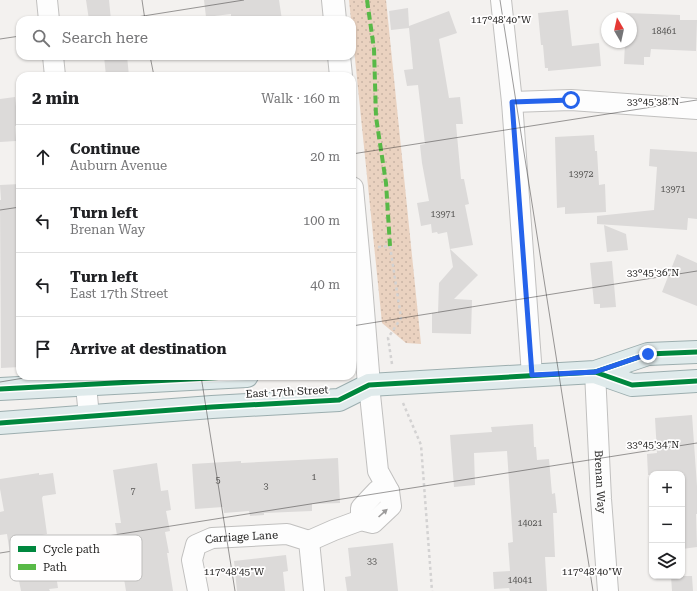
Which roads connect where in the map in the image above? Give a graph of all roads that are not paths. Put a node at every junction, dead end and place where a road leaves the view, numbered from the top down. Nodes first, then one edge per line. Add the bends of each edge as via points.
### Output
1 (48, 0) edge
2 (333, 0) edge
3 (501, 0) edge
4 (50, 16) edge
5 (335, 16) edge
6 (53, 60) edge
7 (339, 60) edge
8 (55, 72) edge
9 (341, 72) edge
10 (512, 102) junction
11 (697, 109) edge
12 (356, 230) edge
13 (697, 352) edge
14 (595, 372) junction
15 (532, 375) junction
16 (356, 379) edge
17 (86, 380) edge
18 (697, 381) edge
19 (369, 385) junction
20 (0, 389) edge
21 (89, 416) junction
22 (0, 423) edge
23 (309, 541) junction
24 (198, 591) edge
25 (314, 591) edge
26 (608, 591) edge

1 - 4 street
2 - 5 street
3 - 10 street
6 - 8 street
7 - 9 street
10 - 11 street via 571,100
10 - 15 street
12 - 19 street
13 - 14 main road, East 17th Street via 648,354
14 - 15 main road, East 17th Street
14 - 18 main road, East 17th Street via 632,385
14 - 26 street, Brenan Way
15 - 19 main road, East 17th Street
16 - 19 main road, East 17th Street
17 - 20 main road, East 17th Street
17 - 21 street
19 - 21 main road, East 17th Street via 339,400
19 - 23 street via 378,471 389,491 377,491 368,499 361,508 361,520
21 - 22 main road, East 17th Street
23 - 24 street, Carriage Lane via 287,534 212,538 196,545 192,560
23 - 25 street

